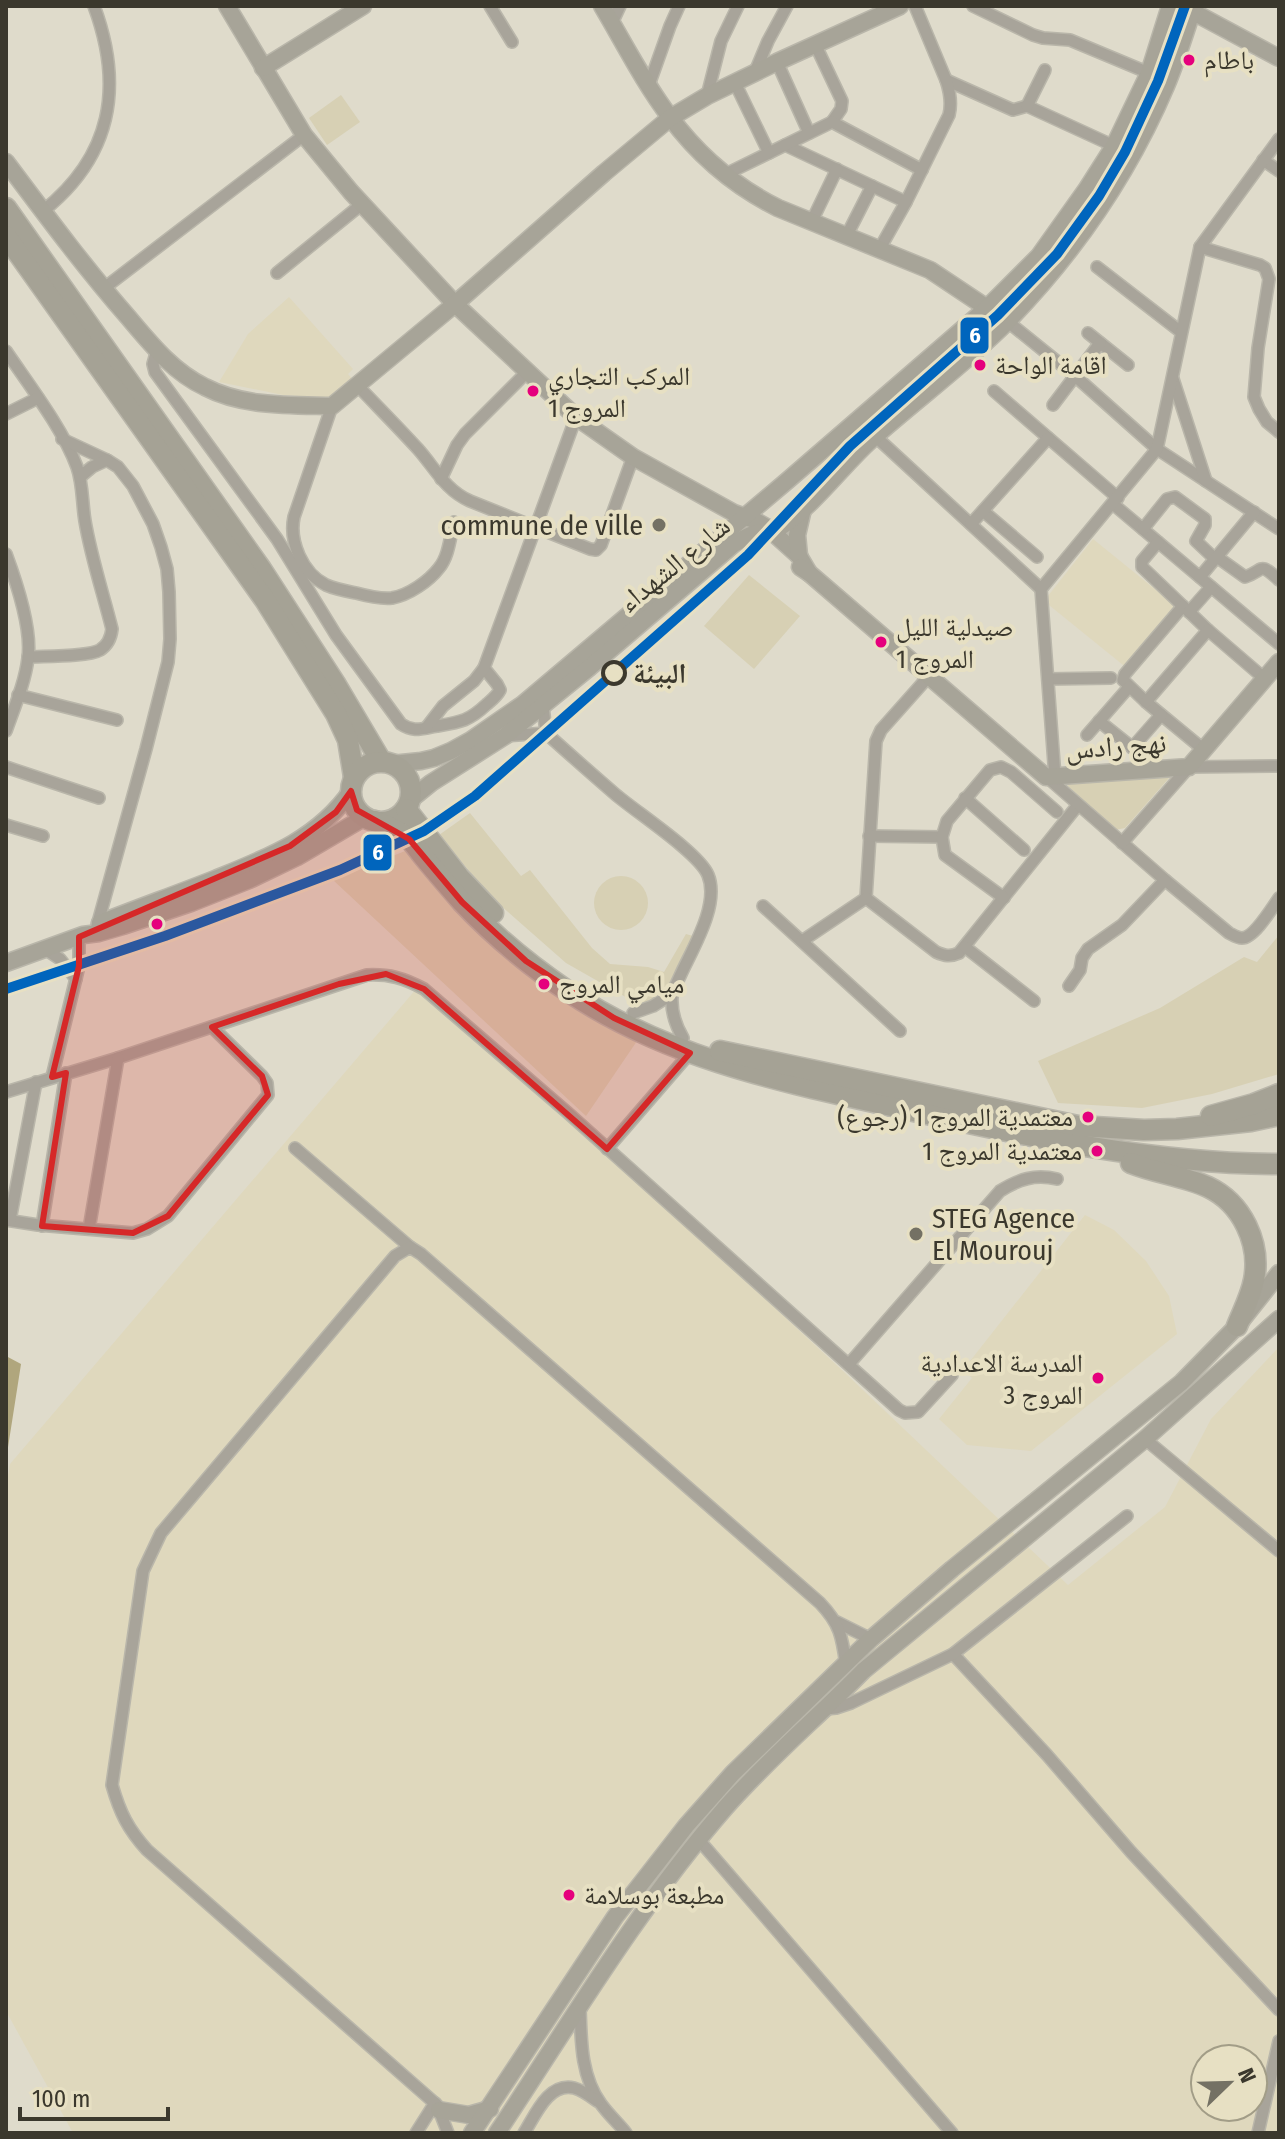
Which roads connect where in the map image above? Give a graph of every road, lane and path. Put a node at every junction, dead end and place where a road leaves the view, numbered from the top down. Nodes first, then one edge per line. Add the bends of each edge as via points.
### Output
1 (94, 6) edge
2 (227, 6) edge
3 (363, 6) edge
4 (490, 6) edge
5 (602, 6) edge
6 (620, 6) edge
7 (679, 6) edge
8 (738, 6) edge
9 (787, 6) edge
10 (900, 6) edge
11 (915, 6) edge
12 (973, 6) edge
13 (1170, 6) edge
14 (1190, 8) edge
15 (612, 23) junction
16 (512, 42) dead end
17 (815, 44) junction
18 (1279, 58) edge
19 (777, 62) junction
20 (263, 68) junction
21 (1045, 70) dead end
22 (755, 72) junction
23 (1149, 73) junction
24 (946, 80) junction
25 (735, 83) junction
26 (649, 85) junction
27 (707, 96) junction
28 (1027, 106) junction
29 (670, 118) junction
30 (832, 122) junction
31 (809, 133) junction
32 (304, 135) junction
33 (1279, 139) edge
34 (785, 145) junction
35 (1114, 146) junction
36 (769, 153) junction
37 (1263, 160) junction
38 (6, 162) edge
39 (837, 169) junction
40 (922, 170) junction
41 (1279, 171) edge
42 (724, 175) junction
43 (872, 186) junction
44 (906, 202) junction
45 (362, 204) junction
46 (6, 208) edge
47 (43, 211) junction
48 (811, 223) junction
49 (6, 236) edge
50 (846, 237) junction
51 (1200, 247) junction
52 (879, 250) junction
53 (1097, 267) dead end
54 (277, 273) dead end
55 (103, 289) junction
56 (455, 304) junction
57 (987, 308) junction
58 (1007, 321) junction
59 (1181, 332) junction
60 (1088, 333) dead end
61 (1100, 343) junction
62 (157, 350) junction
63 (6, 351) edge
64 (1128, 365) dead end
65 (527, 372) junction
66 (1075, 376) junction
67 (1172, 377) junction
68 (357, 385) junction
69 (994, 391) dead end
70 (38, 398) junction
71 (1053, 405) dead end
72 (332, 406) junction
73 (6, 414) edge
74 (576, 417) junction
75 (1279, 432) edge
76 (875, 436) junction
77 (1048, 438) junction
78 (62, 439) junction
79 (1157, 449) junction
80 (633, 457) junction
81 (107, 460) junction
82 (80, 477) junction
83 (441, 479) junction
84 (787, 481) junction
85 (1206, 481) junction
86 (1116, 501) junction
87 (803, 509) junction
88 (983, 511) junction
89 (1254, 512) junction
90 (740, 517) junction
91 (454, 522) dead end
92 (971, 524) junction
93 (535, 528) junction
94 (1143, 529) junction
95 (1279, 529) edge
96 (763, 532) junction
97 (1158, 542) junction
98 (6, 554) edge
99 (799, 556) junction
100 (1037, 557) dead end
101 (1216, 558) junction
102 (299, 564) junction
103 (809, 573) junction
104 (1200, 577) junction
105 (1279, 580) edge
106 (326, 584) junction
107 (1211, 587) junction
108 (1041, 589) junction
109 (311, 593) junction
110 (1186, 609) junction
111 (1208, 630) junction
112 (1279, 644) edge
113 (28, 657) junction
114 (1279, 662) edge
115 (484, 668) junction
116 (929, 676) junction
117 (1111, 678) dead end
118 (1048, 679) junction
119 (1265, 679) junction
120 (1129, 687) junction
121 (13, 700) edge
122 (1146, 702) junction
123 (543, 706) junction
124 (1161, 715) junction
125 (117, 720) dead end
126 (1099, 721) junction
127 (426, 728) junction
128 (6, 731) edge
129 (546, 733) junction
130 (1087, 735) dead end
131 (505, 736) junction
132 (1132, 748) junction
133 (1204, 750) junction
134 (386, 762) junction
135 (1279, 766) edge
136 (6, 767) edge
137 (1189, 767) junction
138 (1159, 769) junction
139 (1051, 777) junction
140 (353, 784) junction
141 (99, 798) dead end
142 (965, 798) junction
143 (408, 804) junction
144 (1078, 805) junction
145 (1057, 812) dead end
146 (370, 819) junction
147 (6, 825) edge
148 (43, 836) dead end
149 (869, 836) junction
150 (942, 837) junction
151 (1122, 843) junction
152 (1024, 850) dead end
153 (1165, 880) junction
154 (866, 898) junction
155 (1004, 898) junction
156 (1279, 898) edge
157 (763, 906) dead end
158 (89, 932) junction
159 (802, 941) junction
160 (965, 947) junction
161 (45, 949) junction
162 (6, 963) edge
163 (76, 979) junction
164 (1069, 986) dead end
165 (672, 994) junction
166 (1034, 1001) dead end
167 (633, 1013) junction
168 (212, 1027) junction
169 (900, 1031) dead end
170 (686, 1046) junction
171 (118, 1058) junction
172 (66, 1073) junction
173 (52, 1077) junction
174 (36, 1082) junction
175 (6, 1092) edge
176 (1279, 1094) edge
177 (1279, 1115) edge
178 (1118, 1129) junction
179 (295, 1148) dead end
180 (607, 1149) junction
181 (1111, 1151) junction
182 (1279, 1164) edge
183 (1057, 1179) dead end
184 (8, 1220) edge
185 (42, 1226) junction
186 (89, 1229) junction
187 (410, 1247) junction
188 (1279, 1273) edge
189 (1279, 1319) edge
190 (1237, 1326) junction
191 (849, 1364) junction
192 (952, 1375) dead end
193 (1145, 1439) junction
194 (1127, 1516) dead end
195 (1279, 1551) edge
196 (837, 1622) junction
197 (871, 1639) junction
198 (953, 1654) junction
199 (846, 1665) junction
200 (825, 1709) junction
201 (699, 1840) junction
202 (580, 2008) junction
203 (1279, 2010) edge
204 (1279, 2041) edge
205 (600, 2104) junction
206 (438, 2108) junction
207 (490, 2109) junction
208 (416, 2133) edge
209 (438, 2133) edge
210 (448, 2133) edge
211 (472, 2133) edge
212 (497, 2133) edge
213 (524, 2133) edge
214 (626, 2133) edge
215 (952, 2133) edge
216 (1258, 2133) edge

1 - 47 street via 109,64 109,102 85,169
2 - 20 main road
3 - 20 main road
4 - 16 street
5 - 15 main road
6 - 15 street
7 - 26 street
8 - 27 street via 721,41
9 - 22 street
10 - 17 main road
11 - 24 street
12 - 23 street via 1033,35 1070,40
13 - 23 main road, شارع الشهداء
14 - 18 main road
14 - 58 main road, شارع الشهداء via 1167,84 1132,157 1056,268
15 - 26 main road
17 - 19 main road
17 - 30 street via 842,101
19 - 22 main road
19 - 31 street
20 - 32 main road
21 - 28 street
22 - 25 main road
23 - 35 main road, شارع الشهداء
24 - 28 street via 1013,110
24 - 40 street via 949,115
25 - 27 main road
25 - 36 street
26 - 29 main road
27 - 29 main road
28 - 35 street
29 - 42 main road
29 - 56 main road
30 - 31 street
30 - 40 street
31 - 34 street
32 - 45 main road
32 - 55 street
33 - 37 street
34 - 36 street
34 - 39 street
35 - 57 main road, شارع الشهداء via 1039,256
36 - 42 street
37 - 41 street
37 - 51 street
38 - 47 main road
39 - 43 street
39 - 48 street
40 - 44 street
42 - 48 main road via 761,200
43 - 44 street
43 - 50 street
44 - 52 street
45 - 54 street
45 - 56 main road
46 - 134 highway via 261,569
47 - 55 main road
48 - 50 main road
49 - 140 highway via 265,600 336,714 348,740
50 - 52 main road
51 - 59 street
51 - 75 street via 1260,265 1268,273 1254,397
52 - 57 main road via 930,270
53 - 59 street
55 - 62 main road
56 - 65 main road
56 - 68 main road
57 - 58 street
57 - 84 main road, شارع الشهداء
58 - 66 street
58 - 76 main road, شارع الشهداء
59 - 67 street
60 - 61 street
61 - 64 street
61 - 66 street
62 - 72 main road via 179,371 220,394 258,403
62 - 102 street via 155,372
63 - 70 street
65 - 74 main road
65 - 83 street via 465,434
66 - 71 street
66 - 79 street
67 - 79 street
67 - 85 street
68 - 72 main road
68 - 83 street
69 - 77 street
70 - 73 street
70 - 78 street
72 - 102 street via 291,530
74 - 80 main road
74 - 93 street
76 - 87 main road, شارع الشهداء
76 - 92 street
77 - 86 street
77 - 88 street
78 - 81 street
78 - 82 street
79 - 85 street
79 - 86 street
80 - 90 main road
80 - 93 street via 596,550
81 - 82 street
81 - 158 street via 133,486 153,524 167,569 170,629 168,662 152,725
82 - 113 street via 111,638 93,653
83 - 93 street via 462,498
84 - 90 main road, شارع الشهداء
84 - 96 main road
85 - 89 street
86 - 94 street
86 - 108 street
87 - 96 main road, شارع الشهداء
87 - 99 main road
88 - 92 street
88 - 100 street
89 - 95 street
89 - 101 street
90 - 96 main road
90 - 134 main road, شارع الشهداء via 502,720 434,758
91 - 106 street via 440,567 408,593 383,598
92 - 108 street
93 - 115 street
94 - 97 street
94 - 101 street via 1167,499 1178,498 1205,519 1196,541
96 - 99 main road
96 - 103 main road via 775,549
96 - 123 main road, شارع الشهداء via 721,554
97 - 104 street
97 - 110 street via 1142,567
98 - 113 street via 26,627
99 - 103 main road
101 - 104 street
101 - 105 street via 1245,577 1262,568
102 - 106 street
102 - 109 street
103 - 116 main road
104 - 107 street
106 - 109 street
107 - 110 street
107 - 112 street
108 - 118 street
109 - 127 street via 397,720 410,729
110 - 111 street
110 - 120 street via 1125,674
111 - 119 street
111 - 122 street
113 - 121 street
114 - 119 main road
115 - 127 street
115 - 127 street via 500,690 497,695 469,719
116 - 139 main road
116 - 149 street via 876,741
117 - 118 street
118 - 139 street
119 - 133 main road
120 - 122 street
120 - 126 street
121 - 125 street
121 - 128 street
122 - 124 street
123 - 129 street
123 - 131 main road, شارع الشهداء
124 - 132 street
124 - 133 street
126 - 130 street
126 - 132 street
129 - 131 street
129 - 165 street via 686,850 708,875 711,901
131 - 143 main road, شارع الشهداء
132 - 138 street
133 - 137 main road
134 - 140 highway via 365,766
134 - 143 highway via 406,775
135 - 137 street
136 - 141 street
137 - 138 main road, نهج رادس
137 - 151 street
138 - 139 main road, نهج رادس
139 - 144 street
140 - 146 highway via 352,801
140 - 158 main road via 336,812 290,846
142 - 145 street via 990,770 1001,767
142 - 150 street
142 - 152 street
143 - 146 highway via 392,819
143 - 167 highway via 459,877 489,909 575,980
144 - 151 street
144 - 155 street
146 - 158 main road via 249,880
146 - 170 highway via 409,839 462,902 570,993 614,1018
147 - 148 street
149 - 150 street
149 - 154 street
150 - 155 street via 949,859
151 - 153 street
153 - 156 street via 1239,938 1253,932
153 - 164 street via 1122,925 1088,949
154 - 159 street
154 - 160 street via 944,956
155 - 160 street
157 - 159 street
158 - 161 main road
158 - 163 street
159 - 169 street
160 - 166 street
161 - 162 main road
161 - 163 street
163 - 173 street
165 - 167 street
165 - 170 street via 674,1017
167 - 170 highway
168 - 171 street
168 - 180 street via 367,975 407,979
168 - 186 street via 262,1076 268,1095 158,1224 133,1233
170 - 178 highway via 1078,1126
170 - 180 street
170 - 181 highway via 795,1084
171 - 172 street
171 - 186 street
172 - 173 street
172 - 185 street
173 - 174 street
174 - 175 street
174 - 184 street
176 - 178 highway via 1218,1114
177 - 178 highway via 1211,1126
179 - 187 street
180 - 191 street via 778,1293
181 - 182 highway
181 - 190 highway via 1138,1166 1207,1187 1239,1213 1251,1238 1255,1268
183 - 191 street via 1027,1178 1000,1191
184 - 185 street
185 - 186 street
187 - 196 street
187 - 206 street via 395,1256 161,1533 143,1571 112,1785 120,1813 147,1850
188 - 190 main road
189 - 193 main road
190 - 197 main road via 1172,1390
191 - 192 street via 899,1410 912,1414 924,1408
193 - 195 street
193 - 200 main road via 863,1671
194 - 198 street
196 - 197 street
196 - 199 street
197 - 199 main road
198 - 200 street via 851,1703
198 - 203 street
199 - 207 main road via 733,1773 652,1868
200 - 201 main road via 747,1784
201 - 202 main road
201 - 215 street
202 - 205 street via 585,2068
202 - 212 main road
204 - 216 street
205 - 213 street via 574,2088 562,2088 551,2093
205 - 214 street
206 - 207 main road via 469,2115
206 - 208 street
206 - 209 street
206 - 210 street
207 - 211 main road

